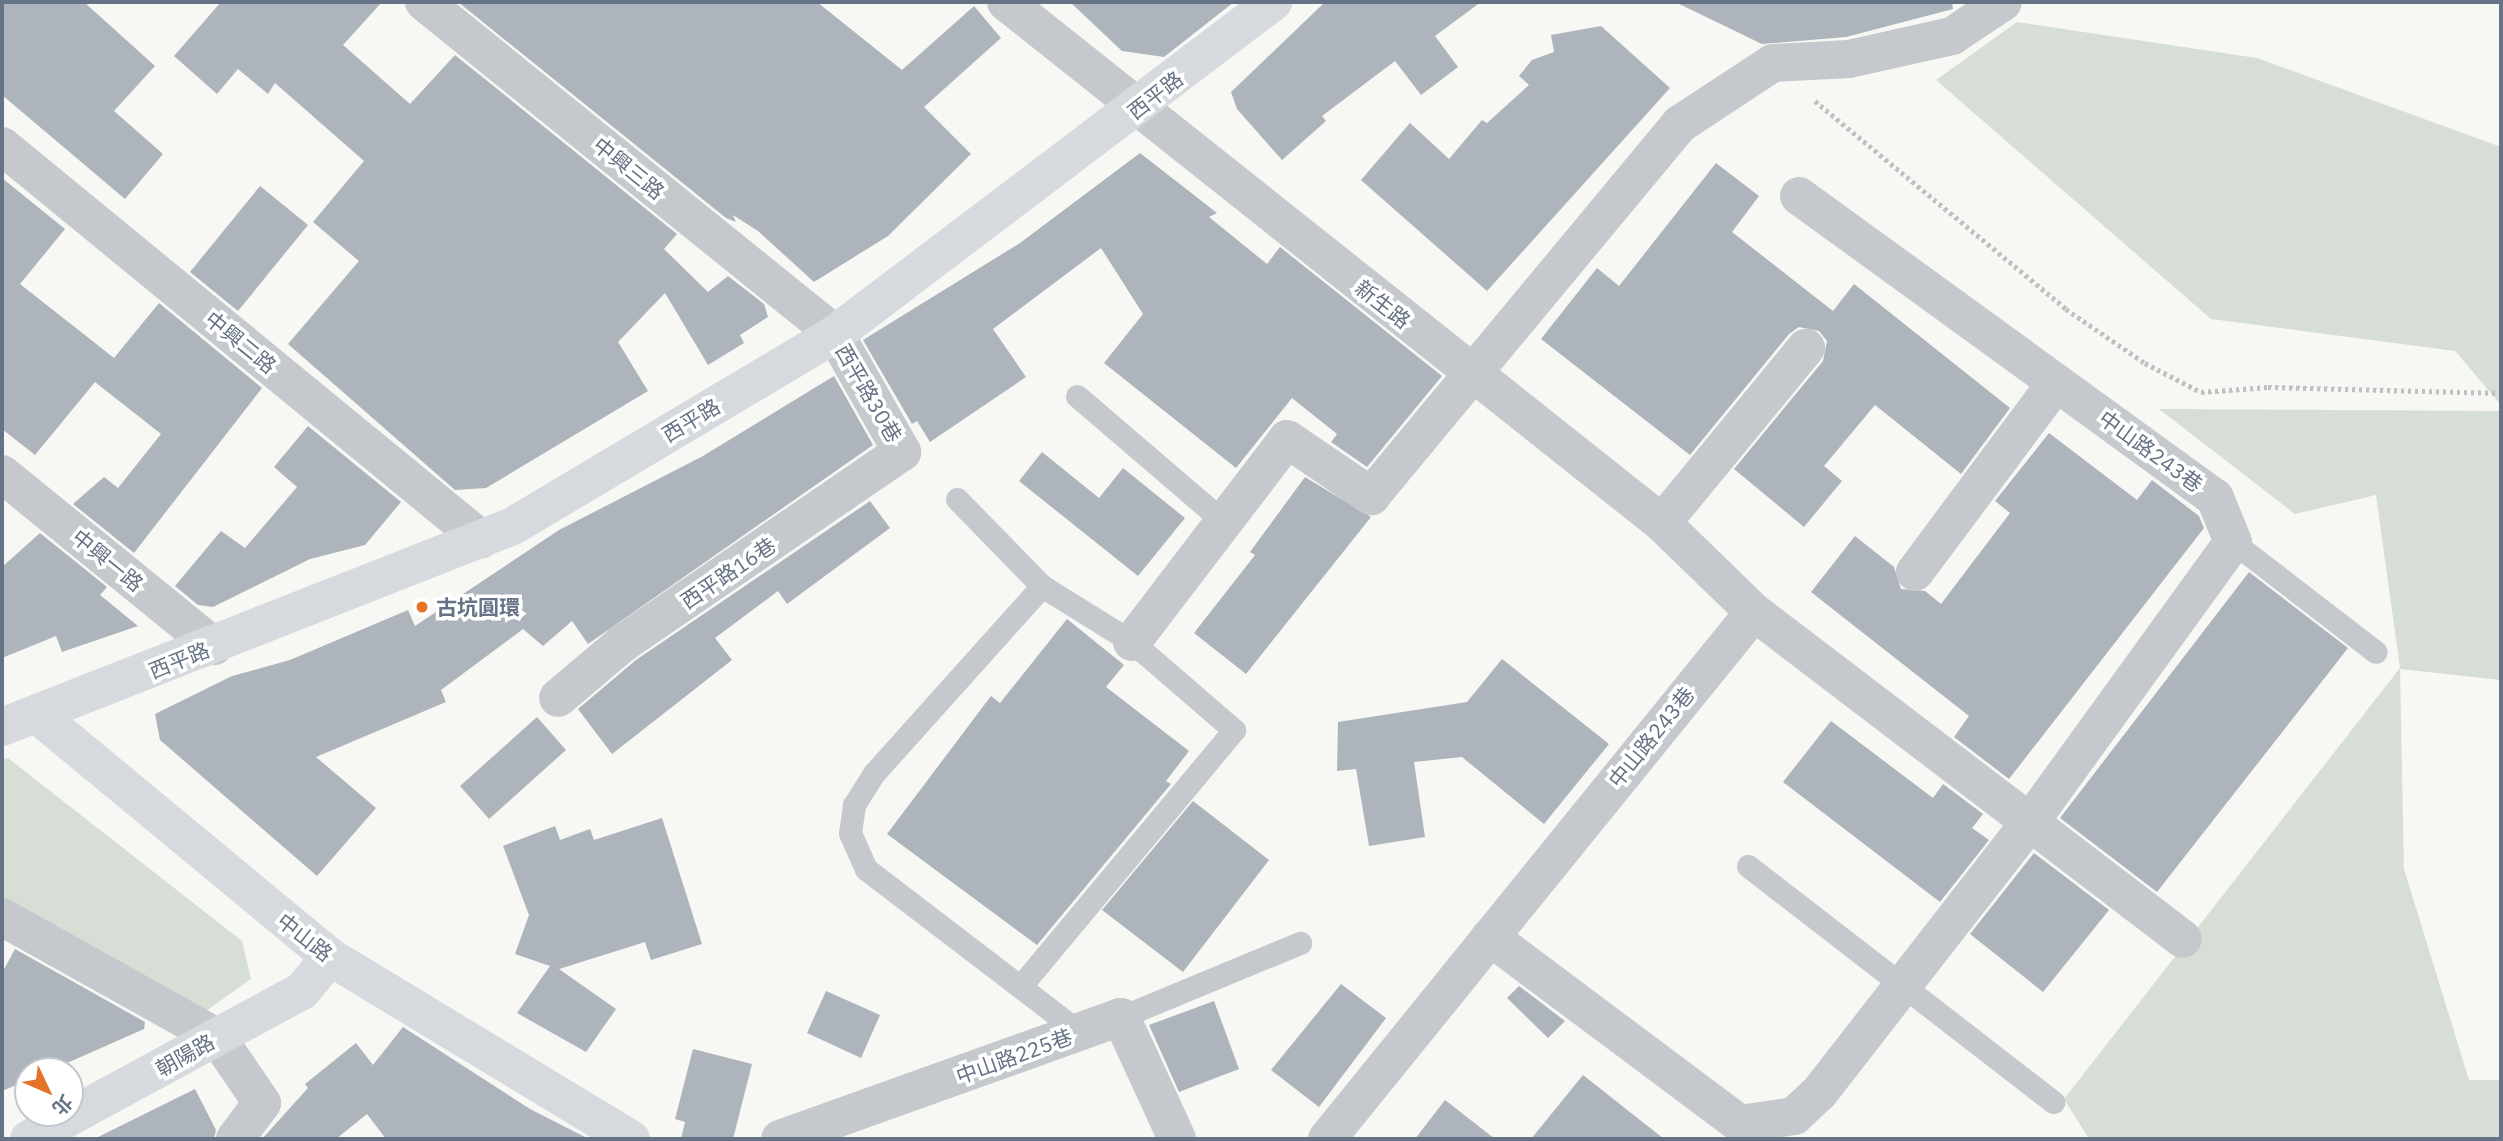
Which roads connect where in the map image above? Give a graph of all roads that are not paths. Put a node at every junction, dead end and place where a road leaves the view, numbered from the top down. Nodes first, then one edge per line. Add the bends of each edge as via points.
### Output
1 (424, 2) edge
2 (1006, 2) edge
3 (1273, 2) edge
4 (2003, 2) edge
5 (1136, 111) junction
6 (2, 146) edge
7 (1799, 196) dead end
8 (835, 334) junction
9 (1806, 348) dead end
10 (1474, 375) junction
11 (2056, 383) junction
12 (1077, 396) dead end
13 (902, 452) joint
14 (2, 474) edge
15 (957, 499) dead end
16 (1225, 523) junction
17 (1662, 523) junction
18 (481, 539) junction
19 (2233, 542) junction
20 (1915, 572) dead end
21 (1042, 586) junction
22 (1754, 612) junction
23 (1132, 642) junction
24 (214, 646) junction
25 (2376, 652) dead end
26 (558, 698) dead end
27 (40, 717) junction
28 (2, 727) edge
29 (2028, 825) junction
30 (1748, 866) dead end
31 (2, 918) edge
32 (1490, 937) junction
33 (2183, 939) dead end
34 (1300, 943) dead end
35 (330, 957) junction
36 (1902, 985) junction
37 (1020, 987) junction
38 (1121, 1017) junction
39 (1079, 1032) junction
40 (217, 1037) junction
41 (2053, 1102) dead end
42 (1781, 1131) edge
43 (29, 1139) edge
44 (236, 1139) edge
45 (631, 1139) edge
46 (780, 1139) edge
47 (1177, 1139) edge
48 (1327, 1139) edge

1 - 8 street, 中興三路
2 - 5 street, 新生路
3 - 5 main road, 西平路
4 - 10 street via 1952,36 1849,60 1773,63 1680,124
5 - 8 main road, 西平路
5 - 10 street, 新生路
6 - 18 street, 中興二路
7 - 11 street, 中山路243巷
8 - 13 street, 西平路30巷
8 - 18 main road, 西平路
9 - 17 street
10 - 16 street via 1371,496 1287,439
10 - 17 street, 新生路
11 - 19 street, 中山路243巷 via 2215,498
11 - 20 street
12 - 16 lane
13 - 26 street, 西平路16巷 via 623,643
14 - 24 street, 中興一路
15 - 21 lane
16 - 23 street
17 - 22 street, 新生路
18 - 24 main road, 西平路
19 - 25 lane
19 - 29 street
21 - 23 lane
21 - 37 lane via 874,773 854,805 850,833 866,869
22 - 29 street
22 - 32 street, 中山路243巷
23 - 37 lane via 1234,730
24 - 27 main road, 西平路
27 - 28 main road
27 - 35 main road, 中山路
29 - 33 street
29 - 36 street
30 - 36 lane
31 - 40 street
32 - 42 street via 1740,1124
32 - 48 street, 中山路243巷
34 - 38 lane
35 - 40 main road, 朝陽路 via 302,991
35 - 45 main road, 中山路
36 - 41 lane
36 - 42 street via 1808,1106
37 - 39 lane
38 - 39 street, 中山路225巷
38 - 47 street
39 - 46 street, 中山路225巷
40 - 43 main road, 朝陽路
40 - 44 street via 262,1103

